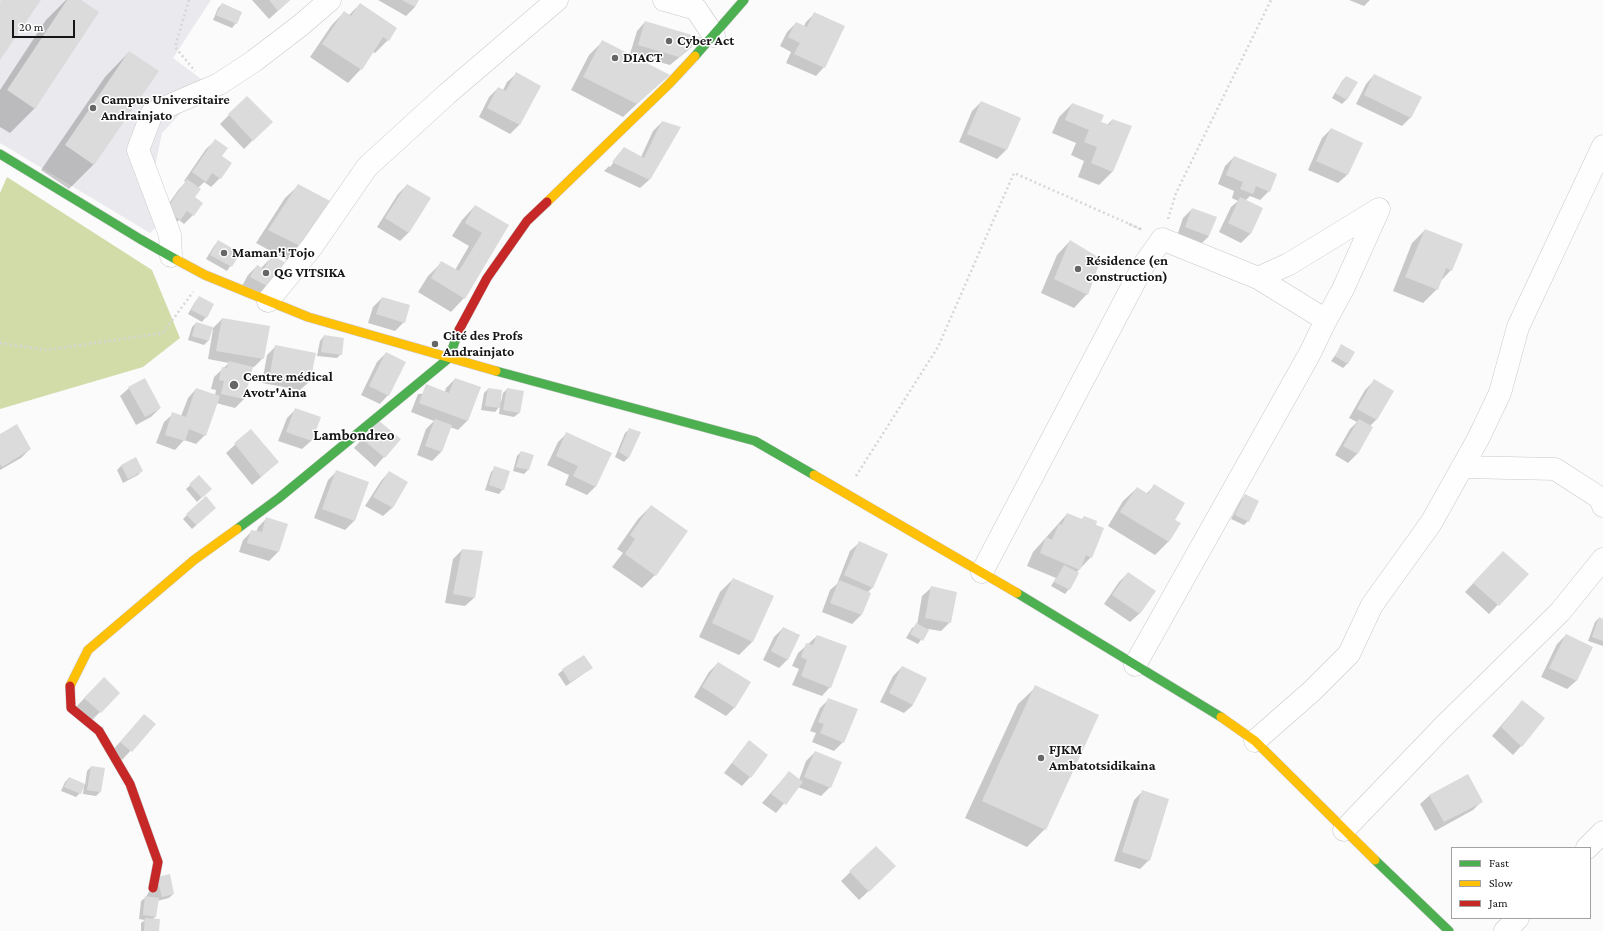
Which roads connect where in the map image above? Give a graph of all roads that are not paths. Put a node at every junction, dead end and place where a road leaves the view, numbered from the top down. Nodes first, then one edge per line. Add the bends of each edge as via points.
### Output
1 (330, 0) edge
2 (557, 0) edge
3 (664, 0) edge
4 (744, 0) edge
5 (714, 36) junction
6 (1603, 146) edge
7 (0, 154) edge
8 (170, 256) junction
9 (1258, 278) junction
10 (268, 301) junction
11 (1326, 320) junction
12 (448, 358) junction
13 (1462, 467) junction
14 (1603, 506) edge
15 (1603, 559) edge
16 (982, 572) junction
17 (1135, 664) junction
18 (1255, 741) junction
19 (1344, 830) junction
20 (1603, 832) edge
21 (1588, 847) edge
22 (153, 888) dead end
23 (1517, 919) edge
24 (1449, 931) edge
25 (1505, 931) edge

1 - 8 street via 254,61 219,84 152,113 138,150 170,235
2 - 10 street via 447,94 367,168 311,248
3 - 5 street via 696,9
4 - 5 street
5 - 12 street via 658,95 527,221 487,278 462,323
6 - 13 street via 1518,327 1500,393
7 - 8 street
8 - 10 street via 205,275
9 - 11 street
9 - 11 street via 1289,264 1378,209 1343,289
9 - 16 street via 1162,238 1143,266
10 - 12 street via 308,317
11 - 17 street via 1310,355
12 - 16 street via 755,441
12 - 22 street via 278,498 194,560 88,650 70,685 71,708 99,731 130,784 158,862
13 - 14 street via 1554,469 1600,498
13 - 18 street via 1431,524 1372,605 1349,654 1312,691
15 - 19 street via 1560,612 1443,727
16 - 17 street
17 - 18 street via 1212,711
18 - 19 street
19 - 24 street
20 - 21 street
23 - 25 street

